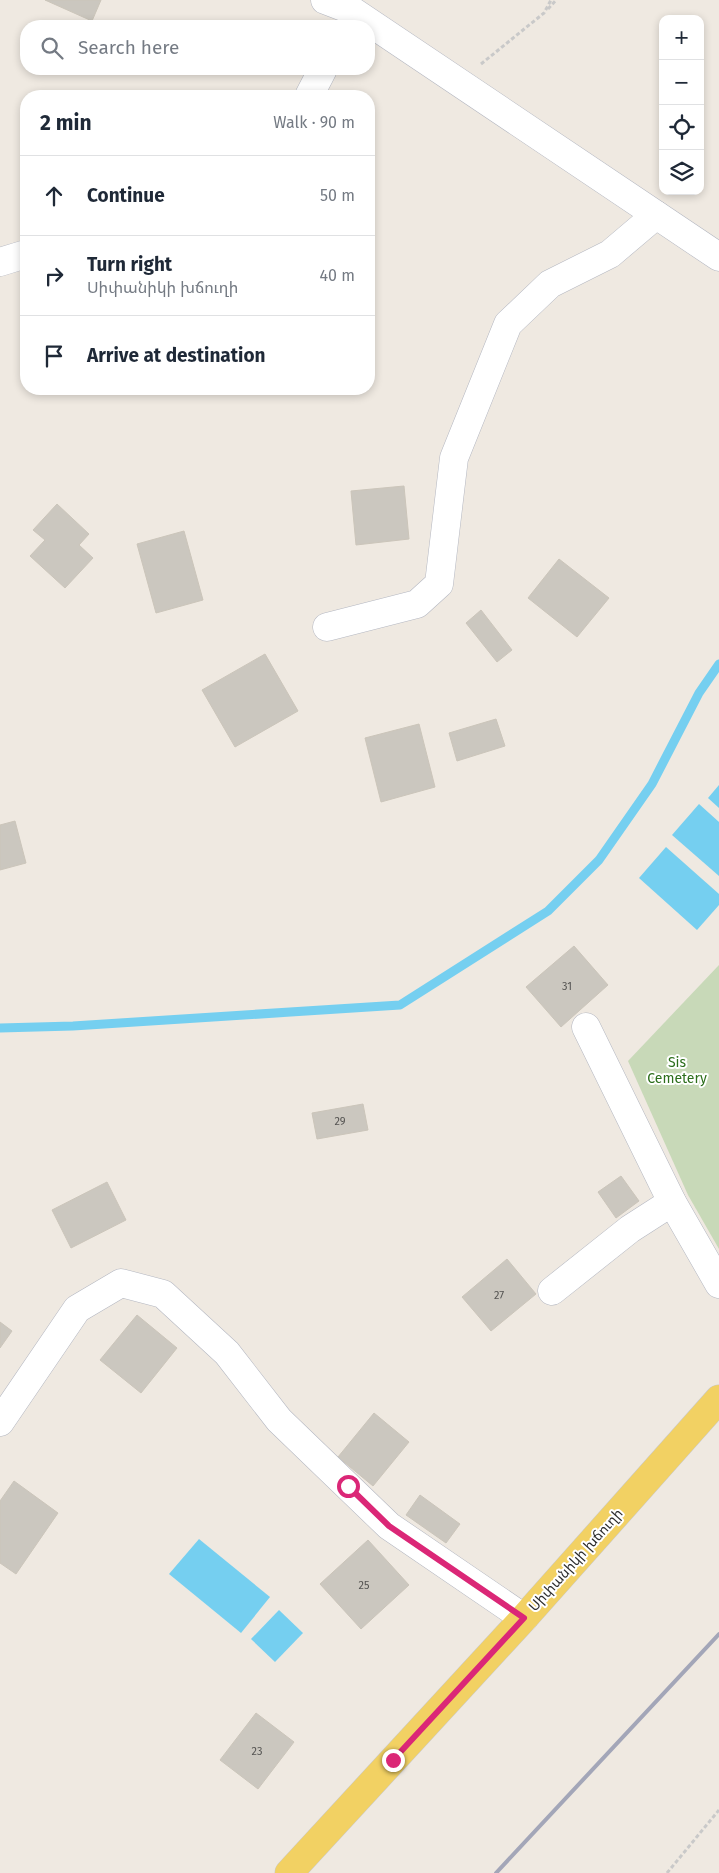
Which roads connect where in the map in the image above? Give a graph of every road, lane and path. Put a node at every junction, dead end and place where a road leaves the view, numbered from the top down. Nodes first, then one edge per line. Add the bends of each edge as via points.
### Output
1 (326, 0) edge
2 (551, 0) edge
3 (556, 0) edge
4 (544, 13) junction
5 (347, 18) edge
6 (375, 34) edge
7 (320, 75) edge
8 (459, 82) junction
9 (312, 90) edge
10 (656, 215) junction
11 (20, 256) edge
12 (719, 257) edge
13 (0, 262) edge
14 (327, 627) dead end
15 (586, 1027) dead end
16 (672, 1202) junction
17 (719, 1284) edge
18 (552, 1291) dead end
19 (719, 1399) edge
20 (0, 1422) edge
21 (524, 1618) junction
22 (719, 1810) edge
23 (289, 1873) edge
24 (667, 1873) edge

1 - 5 street
2 - 4 path
3 - 4 path
4 - 8 path
6 - 8 street
7 - 9 street
8 - 10 street
10 - 12 street
10 - 14 street via 610,254 550,284 508,324 454,458 439,584 418,604
11 - 13 street
15 - 16 street
16 - 17 street
16 - 18 street via 630,1229
19 - 21 main road, Սիփանիկի խճուղի
20 - 21 street via 77,1308 121,1283 163,1294 227,1354 279,1420 389,1526
21 - 23 main road, Սիփանիկի խճուղի
22 - 24 path

